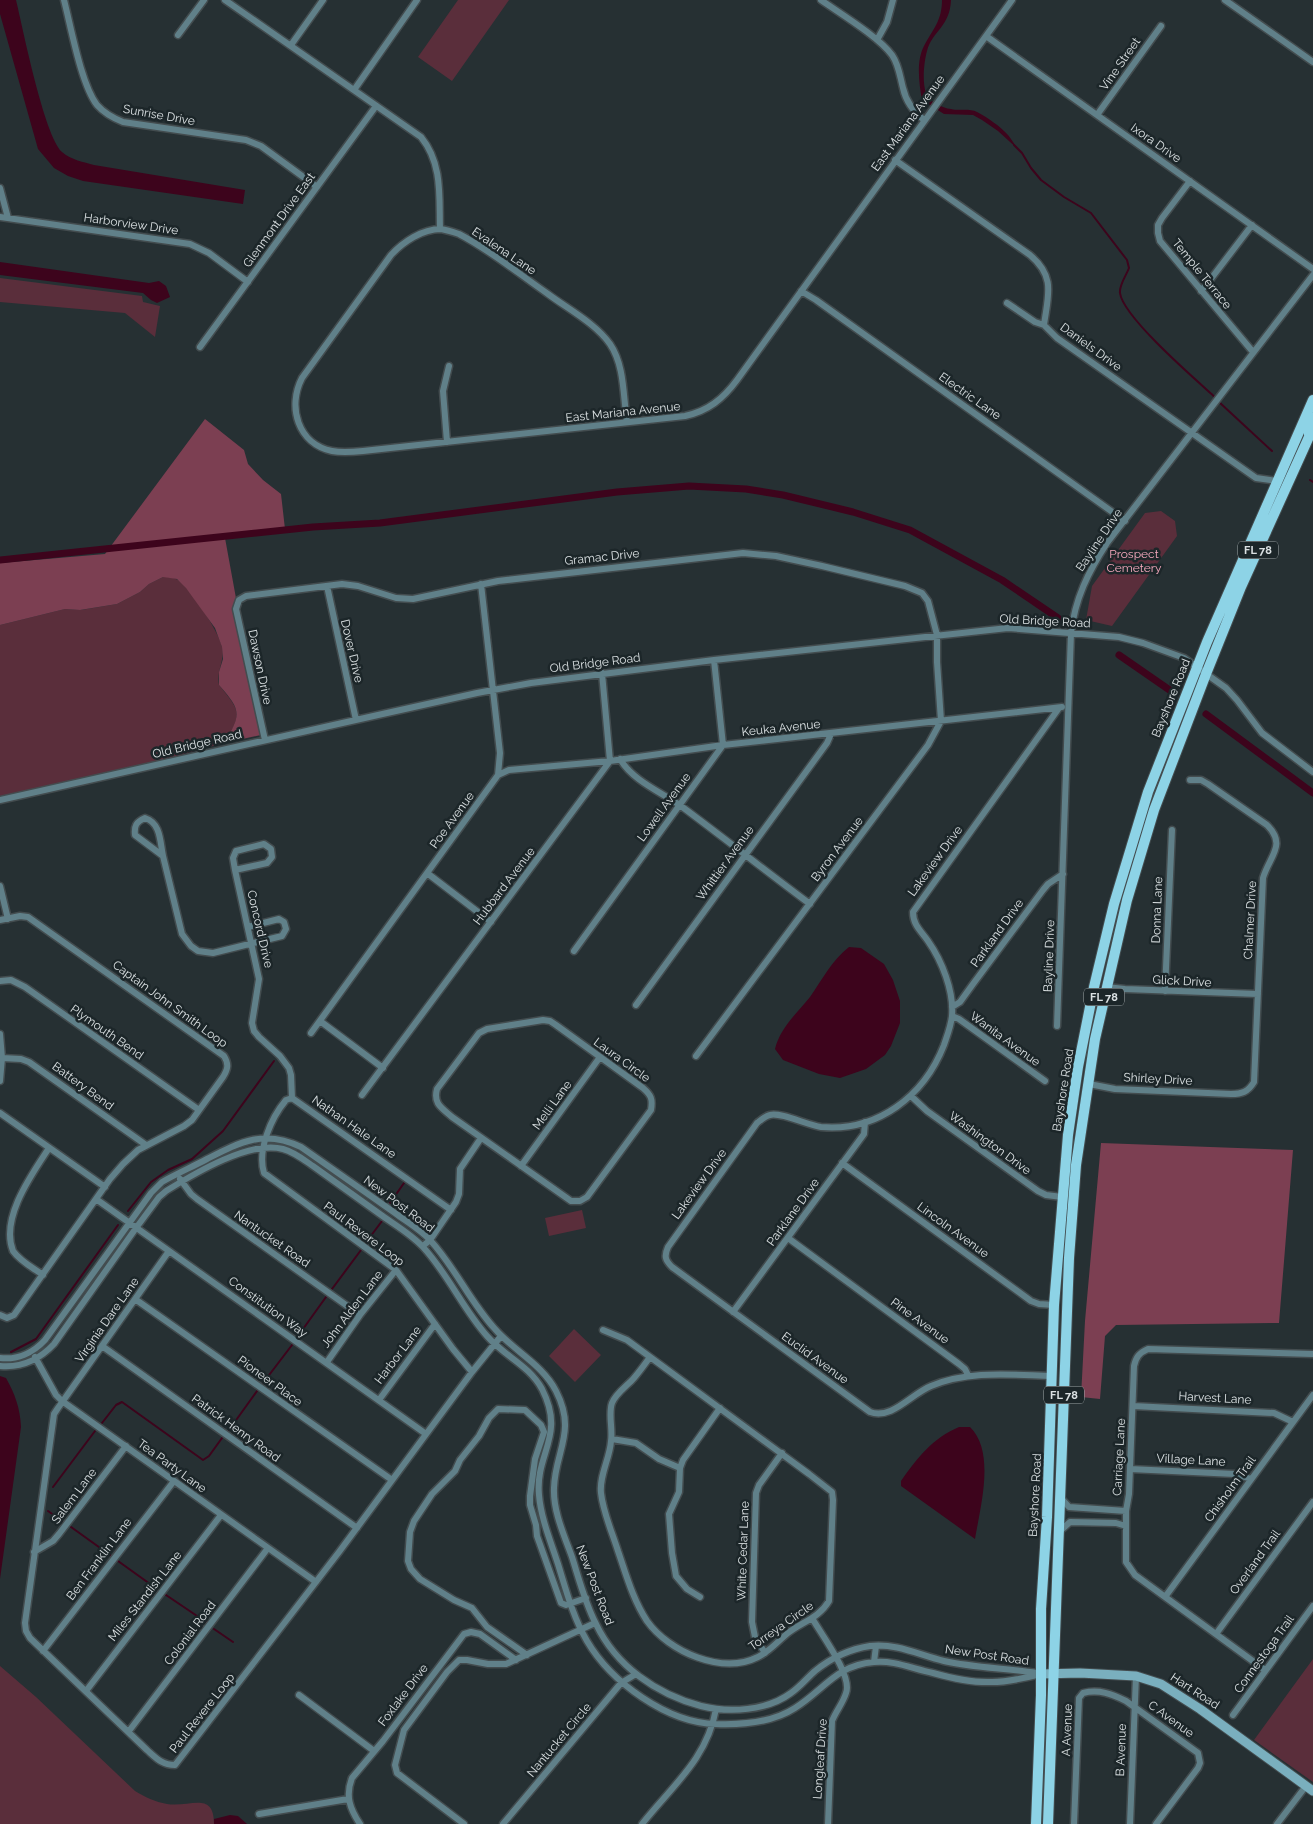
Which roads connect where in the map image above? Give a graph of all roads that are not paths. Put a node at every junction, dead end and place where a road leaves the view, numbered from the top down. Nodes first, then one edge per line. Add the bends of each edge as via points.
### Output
1 (64, 0) edge
2 (204, 0) edge
3 (226, 0) edge
4 (323, 0) edge
5 (417, 0) edge
6 (821, 0) edge
7 (893, 0) edge
8 (1012, 0) edge
9 (1225, 0) edge
10 (1161, 26) dead end
11 (178, 35) dead end
12 (986, 36) junction
13 (877, 40) junction
14 (291, 45) junction
15 (1313, 62) edge
16 (354, 90) junction
17 (376, 106) junction
18 (1097, 115) junction
19 (924, 120) junction
20 (895, 160) junction
21 (1190, 181) junction
22 (317, 187) junction
23 (0, 188) edge
24 (0, 217) edge
25 (8, 218) junction
26 (1252, 225) junction
27 (440, 229) junction
28 (1313, 269) edge
29 (1313, 275) edge
30 (248, 282) junction
31 (801, 291) junction
32 (1201, 291) junction
33 (1007, 303) dead end
34 (1044, 325) junction
35 (200, 347) dead end
36 (1253, 352) junction
37 (450, 366) dead end
38 (1313, 400) edge
39 (1313, 418) edge
40 (627, 422) junction
41 (1313, 428) edge
42 (1191, 433) junction
43 (1308, 438) junction
44 (447, 442) junction
45 (1277, 481) junction
46 (1125, 521) junction
47 (481, 584) junction
48 (327, 586) junction
49 (239, 600) joint
50 (1071, 633) junction
51 (937, 635) junction
52 (714, 660) junction
53 (1201, 671) junction
54 (602, 673) junction
55 (492, 690) junction
56 (1068, 706) junction
57 (1060, 708) junction
58 (356, 720) junction
59 (941, 721) junction
60 (831, 734) junction
61 (265, 740) junction
62 (723, 746) junction
63 (620, 759) junction
64 (610, 760) junction
65 (1313, 772) edge
66 (498, 775) junction
67 (1190, 780) dead end
68 (0, 800) edge
69 (680, 805) junction
70 (1172, 830) dead end
71 (745, 855) junction
72 (163, 856) junction
73 (235, 870) junction
74 (427, 873) junction
75 (1063, 874) junction
76 (0, 886) edge
77 (810, 904) junction
78 (8, 919) junction
79 (0, 920) edge
80 (491, 922) junction
81 (248, 927) junction
82 (252, 943) junction
83 (574, 951) dead end
84 (0, 981) edge
85 (1106, 987) junction
86 (1165, 991) junction
87 (1258, 994) junction
88 (636, 1005) dead end
89 (952, 1007) junction
90 (952, 1016) junction
91 (320, 1021) junction
92 (1058, 1026) dead end
93 (311, 1033) dead end
94 (0, 1034) edge
95 (696, 1056) dead end
96 (600, 1057) junction
97 (2, 1058) junction
98 (383, 1068) junction
99 (1078, 1070) junction
100 (0, 1081) edge
101 (1045, 1081) dead end
102 (1089, 1084) junction
103 (1227, 1094) joint
104 (362, 1095) dead end
105 (911, 1096) junction
106 (292, 1098) junction
107 (199, 1110) junction
108 (0, 1113) edge
109 (865, 1122) junction
110 (267, 1138) junction
111 (481, 1138) junction
112 (146, 1145) junction
113 (265, 1147) junction
114 (49, 1148) junction
115 (842, 1164) junction
116 (521, 1166) junction
117 (177, 1174) junction
118 (182, 1182) junction
119 (105, 1187) junction
120 (96, 1199) junction
121 (1062, 1201) junction
122 (451, 1210) junction
123 (1072, 1220) junction
124 (130, 1223) junction
125 (136, 1228) junction
126 (788, 1238) junction
127 (430, 1240) junction
128 (423, 1246) junction
129 (169, 1251) junction
130 (664, 1254) joint
131 (396, 1270) junction
132 (43, 1275) junction
133 (135, 1299) junction
134 (1054, 1305) junction
135 (733, 1312) junction
136 (0, 1315) edge
137 (360, 1315) junction
138 (435, 1324) junction
139 (603, 1330) dead end
140 (501, 1336) junction
141 (494, 1344) junction
142 (102, 1346) junction
143 (32, 1351) junction
144 (1313, 1354) edge
145 (650, 1357) junction
146 (0, 1358) edge
147 (36, 1360) junction
148 (327, 1362) junction
149 (0, 1366) edge
150 (472, 1372) junction
151 (968, 1376) junction
152 (1052, 1376) junction
153 (1313, 1395) edge
154 (379, 1400) junction
155 (62, 1401) junction
156 (1133, 1406) junction
157 (720, 1408) junction
158 (1293, 1422) junction
159 (426, 1434) junction
160 (612, 1439) junction
161 (126, 1446) junction
162 (782, 1453) junction
163 (680, 1468) junction
164 (1130, 1469) junction
165 (1251, 1479) junction
166 (392, 1480) junction
167 (174, 1481) junction
168 (1060, 1497) junction
169 (1313, 1502) edge
170 (1126, 1511) junction
171 (221, 1515) junction
172 (1126, 1526) junction
173 (357, 1528) junction
174 (1059, 1532) junction
175 (268, 1548) junction
176 (34, 1552) junction
177 (316, 1582) junction
178 (700, 1597) dead end
179 (1165, 1597) junction
180 (586, 1598) junction
181 (571, 1604) junction
182 (1313, 1606) edge
183 (812, 1618) junction
184 (595, 1623) junction
185 (582, 1630) junction
186 (1216, 1634) junction
187 (876, 1646) junction
188 (43, 1651) junction
189 (765, 1653) junction
190 (527, 1655) junction
191 (835, 1657) junction
192 (516, 1660) junction
193 (874, 1662) junction
194 (1265, 1670) junction
195 (843, 1671) junction
196 (636, 1674) junction
197 (1041, 1674) junction
198 (1053, 1674) junction
199 (1136, 1676) junction
200 (622, 1683) junction
201 (86, 1691) junction
202 (299, 1695) dead end
203 (1134, 1706) junction
204 (716, 1709) junction
205 (1233, 1715) dead end
206 (714, 1724) junction
207 (129, 1731) junction
208 (374, 1751) junction
209 (1309, 1788) edge
210 (348, 1799) junction
211 (259, 1814) dead end
212 (360, 1824) edge
213 (464, 1824) edge
214 (503, 1824) edge
215 (642, 1824) edge
216 (828, 1824) edge
217 (1036, 1824) edge
218 (1048, 1824) edge
219 (1074, 1824) edge
220 (1130, 1824) edge
221 (1156, 1824) edge
222 (1278, 1824) edge

1 - 22 street, Sunrise Drive via 87,86 105,112 123,122 254,142
2 - 11 street
3 - 14 street
4 - 14 street
5 - 16 street
6 - 13 street
7 - 13 street via 887,22
8 - 12 street, East Mariana Avenue
9 - 15 street
10 - 18 street, Vine Street
12 - 18 street, Ixora Drive
12 - 19 street, East Mariana Avenue
13 - 19 street via 894,57 906,98
14 - 16 street
16 - 17 street
17 - 22 street, Glenmont Drive East
17 - 27 street via 417,134 431,152 439,178
18 - 21 street, Ixora Drive
19 - 20 street, East Mariana Avenue
20 - 31 street, East Mariana Avenue
20 - 34 street, Daniels Drive via 1041,265 1050,287
21 - 26 street, Ixora Drive
21 - 32 street, Temple Terrace via 1162,218 1158,233 1160,241
22 - 30 street, Glenmont Drive East
23 - 25 street
24 - 25 street, Harborview Drive
25 - 30 street, Harborview Drive via 190,244 210,253
26 - 28 street, Ixora Drive
26 - 32 street
27 - 40 street, Evalena Lane via 474,243 605,337 619,365
27 - 44 street, East Mariana Avenue via 410,239 391,255 302,378 294,408 306,436 331,451
29 - 36 street, Bayline Drive
30 - 35 street, Glenmont Drive East
31 - 40 street, East Mariana Avenue via 720,400 692,415
31 - 46 street, Electric Lane
32 - 36 street, Temple Terrace
33 - 34 street
34 - 42 street, Daniels Drive via 1057,338
36 - 42 street, Bayline Drive
37 - 44 street via 443,391
38 - 45 main road, Bayshore Road / FL 78
39 - 43 main road
40 - 44 street, East Mariana Avenue
41 - 43 main road, Bayshore Road / FL 78
42 - 45 street, Daniels Drive via 1256,478
42 - 46 street, Bayline Drive
43 - 53 main road, Bayshore Road / FL 78
45 - 53 main road, Bayshore Road / FL 78
46 - 50 street, Bayline Drive via 1082,585
47 - 48 street, Gramac Drive via 405,600 350,585
47 - 51 street, Gramac Drive via 655,562 758,553 913,588 928,601
47 - 55 street
48 - 49 street, Gramac Drive via 265,592
48 - 58 street, Dover Drive
49 - 61 street, Dawson Drive via 236,609
50 - 51 street, Old Bridge Road via 1008,628
50 - 53 street, Old Bridge Road via 1143,643 1184,658
50 - 56 street, Bayline Drive
51 - 52 street, Old Bridge Road
51 - 59 street
52 - 54 street, Old Bridge Road
52 - 62 street
53 - 65 street, Old Bridge Road via 1226,688 1262,733
53 - 85 main road, Bayshore Road / FL 78 via 1154,810 1127,900
53 - 99 main road, Bayshore Road / FL 78 via 1148,792 1094,987
54 - 55 street, Old Bridge Road
54 - 64 street
55 - 58 street, Old Bridge Road
55 - 66 street via 500,753
56 - 57 street, Keuka Avenue
56 - 75 street, Bayline Drive
57 - 59 street, Keuka Avenue
57 - 89 street, Lakeview Drive via 913,912 913,921 941,964
58 - 61 street, Old Bridge Road
59 - 60 street, Keuka Avenue
59 - 77 street, Byron Avenue via 928,745
60 - 62 street, Keuka Avenue
60 - 71 street, Whittier Avenue
61 - 68 street, Old Bridge Road
62 - 63 street, Keuka Avenue
62 - 69 street, Lowell Avenue
63 - 64 street, Keuka Avenue
63 - 69 street via 625,767
64 - 66 street, Keuka Avenue via 509,770
64 - 80 street, Hubbard Avenue
66 - 74 street, Poe Avenue
67 - 87 street, Chalmer Drive via 1208,784 1267,825 1278,840 1263,878
69 - 71 street
69 - 83 street, Lowell Avenue
70 - 86 street, Donna Lane
71 - 77 street
71 - 88 street, Whittier Avenue
72 - 72 street via 153,820 138,821 135,835
72 - 82 street via 182,934 191,946 198,951 213,953
73 - 73 street, Concord Drive via 233,858 236,851 264,844 271,849 272,857 267,863
73 - 81 street, Concord Drive
74 - 80 street
74 - 91 street, Poe Avenue
75 - 89 street, Parkland Drive via 1048,884 960,1002
75 - 92 street, Bayline Drive
76 - 78 street
77 - 95 street, Byron Avenue
78 - 79 street, Captain John Smith Loop
78 - 107 street, Captain John Smith Loop via 28,917 224,1056 227,1070
80 - 98 street, Hubbard Avenue
81 - 82 street, Concord Drive
81 - 82 street via 279,919 286,929 282,936
82 - 106 street, Concord Drive via 260,979 252,1023 254,1031 289,1068
84 - 107 street, Plymouth Bend via 11,980 25,986
85 - 86 street, Glick Drive
85 - 102 main road, Bayshore Road / FL 78
86 - 87 street, Glick Drive
87 - 103 street, Chalmer Drive via 1254,1082 1242,1094
89 - 90 street, Lakeview Drive
90 - 101 street, Wanita Avenue
90 - 105 street, Lakeview Drive via 934,1067
91 - 93 street, Poe Avenue
91 - 98 street
94 - 97 street
96 - 111 street, Laura Circle via 550,1021 487,1029 479,1033 440,1084 435,1096 437,1104
96 - 116 street, Melli Lane
96 - 116 street, Laura Circle via 649,1093 653,1101 646,1118 587,1197 580,1201 572,1201
97 - 100 street
97 - 112 street, Battery Bend via 21,1059 35,1065
98 - 104 street, Hubbard Avenue
99 - 102 main road via 1084,1082
99 - 121 main road, Bayshore Road / FL 78
102 - 103 street, Shirley Drive via 1115,1089
102 - 123 main road, Bayshore Road / FL 78 via 1076,1166
105 - 109 street, Lakeview Drive
105 - 121 street, Washington Drive via 1038,1191
106 - 110 street, Nathan Hale Lane via 276,1112
106 - 122 street, Nathan Hale Lane
107 - 112 street, Captain John Smith Loop via 184,1126
108 - 114 street
109 - 115 street, Parklane Drive via 864,1134
109 - 130 street, Lakeview Drive via 828,1127 779,1115 763,1118
110 - 113 street, Nathan Hale Lane
110 - 117 street, New Post Road via 237,1144
110 - 127 street, New Post Road via 301,1147
111 - 116 street, Laura Circle
111 - 122 street via 460,1169 459,1194
112 - 119 street, Captain John Smith Loop via 123,1164
113 - 118 street, New Post Road via 244,1151
113 - 128 street, New Post Road via 295,1154
113 - 131 street, Paul Revere Loop via 262,1165 270,1179
114 - 119 street
114 - 132 street via 17,1196 9,1212 6,1229 14,1253
115 - 126 street, Parklane Drive
115 - 134 street, Lincoln Avenue via 1031,1301
117 - 118 street, Nantucket Road
117 - 124 street, New Post Road via 156,1187
118 - 125 street, New Post Road via 159,1197
118 - 137 street, Nantucket Road via 197,1199
119 - 120 street, Captain John Smith Loop
120 - 124 street, Constitution Way
120 - 132 street, Captain John Smith Loop
121 - 123 main road
121 - 134 main road, Bayshore Road / FL 78
122 - 127 street
123 - 168 main road, Bayshore Road / FL 78
124 - 125 street, Constitution Way
124 - 143 street, New Post Road via 50,1334
125 - 129 street, Constitution Way
125 - 147 street, New Post Road via 59,1338
126 - 135 street, Parklane Drive
126 - 151 street, Pine Avenue via 959,1364
127 - 128 street
127 - 140 street, New Post Road
128 - 141 street, New Post Road
129 - 133 street, Virginia Dare Lane
129 - 148 street, Constitution Way
130 - 135 street, Euclid Avenue via 672,1267
131 - 137 street, John Alden Lane
131 - 138 street, Paul Revere Loop
132 - 136 street, Captain John Smith Loop via 14,1315 7,1318
133 - 142 street, Virginia Dare Lane
133 - 166 street, Pioneer Place
134 - 152 main road, Bayshore Road / FL 78
135 - 151 street, Euclid Avenue via 878,1415 888,1414 929,1387
137 - 148 street, John Alden Lane
138 - 150 street, Paul Revere Loop
138 - 154 street, Harbor Lane
139 - 145 street via 627,1340
140 - 141 street, Paul Revere Loop
140 - 180 street, New Post Road via 541,1370 560,1400 565,1434 555,1477 555,1503
141 - 150 street, Paul Revere Loop
141 - 181 street, New Post Road via 534,1377 549,1406 551,1435 541,1472 539,1496
142 - 155 street, Virginia Dare Lane
142 - 173 street, Patrick Henry Road
143 - 146 street, New Post Road via 13,1358
143 - 147 street, Tea Party Lane
144 - 156 street, Carriage Lane via 1148,1349 1136,1358
145 - 157 street, Torreya Circle
145 - 160 street, Torreya Circle via 612,1401
147 - 149 street, New Post Road via 18,1366
147 - 155 street, Tea Party Lane
148 - 154 street, Constitution Way
150 - 159 street, Paul Revere Loop
151 - 152 street
152 - 197 main road, Bayshore Road / FL 78
153 - 158 street, Chisholm Trail
154 - 159 street, Constitution Way
155 - 161 street, Tea Party Lane
155 - 176 street, Paul Revere Loop via 54,1414
156 - 158 street, Harvest Lane via 1274,1413
156 - 164 street, Carriage Lane
157 - 162 street, Torreya Circle
157 - 163 street
158 - 165 street, Chisholm Trail
159 - 166 street, Paul Revere Loop
160 - 163 street via 636,1443 659,1459
160 - 189 street, Torreya Circle via 601,1493 634,1596 648,1622 676,1647 707,1660 737,1663
161 - 167 street, Tea Party Lane
161 - 176 street, Salem Lane via 59,1534
162 - 183 street, Torreya Circle via 832,1492 829,1601
162 - 189 street, White Cedar Lane via 756,1493 752,1622 755,1637
163 - 178 street via 679,1492 669,1514 674,1568 680,1582
164 - 165 street, Village Lane via 1235,1474
164 - 170 street, Carriage Lane
165 - 179 street, Chisholm Trail
166 - 173 street, Paul Revere Loop
167 - 171 street, Tea Party Lane
167 - 188 street, Ben Franklin Lane
168 - 170 street via 1069,1506
168 - 174 main road, Bayshore Road / FL 78
169 - 186 street, Overland Trail
170 - 172 street, Carriage Lane
171 - 175 street, Tea Party Lane
171 - 201 street, Miles Standish Lane
172 - 174 street via 1070,1522
172 - 179 street, Carriage Lane via 1126,1562 1130,1569
173 - 177 street, Paul Revere Loop
174 - 198 main road, Bayshore Road / FL 78
175 - 177 street, Tea Party Lane
175 - 207 street, Colonial Road
176 - 188 street, Paul Revere Loop via 25,1623 30,1638
177 - 207 street, Paul Revere Loop via 175,1765 161,1762
179 - 186 street, Carriage Lane
180 - 181 street
180 - 184 street, New Post Road
181 - 185 street, New Post Road
181 - 190 street via 561,1603 537,1536 530,1505 535,1459 544,1429 525,1410 498,1409 455,1471 432,1494 414,1521 408,1561 420,1579 472,1608 487,1627
182 - 194 street, Connestoga Trail
183 - 189 street, Torreya Circle via 789,1632
183 - 191 street, Longleaf Drive
184 - 185 street
184 - 196 street, New Post Road via 615,1653
185 - 190 street
185 - 200 street, New Post Road via 598,1656
186 - 194 street, Carriage Lane
187 - 191 street, New Post Road
187 - 193 street
187 - 197 street, New Post Road via 905,1648 946,1661
188 - 201 street, Paul Revere Loop
190 - 192 street
191 - 195 street, Longleaf Drive
191 - 204 street, New Post Road via 779,1700 750,1708
192 - 208 street, Foxlake Drive via 480,1634 464,1634
192 - 213 street via 498,1665 459,1660 441,1680 401,1738 395,1765 397,1773
193 - 195 street, New Post Road
193 - 197 street, New Post Road via 892,1662 936,1674 992,1682
194 - 205 street, Connestoga Trail
195 - 206 street, New Post Road via 808,1699 779,1716 754,1722
195 - 216 street, Longleaf Drive via 848,1684 832,1722
196 - 200 street, Nantucket Circle
196 - 204 street, New Post Road via 675,1698
197 - 198 street, Hart Road
197 - 217 main road, Bayshore Road / FL 78
198 - 199 street, Hart Road
198 - 218 main road, Bayshore Road / FL 78
199 - 203 street, B Avenue
199 - 209 street, Hart Road via 1177,1693
200 - 206 street, New Post Road via 664,1710
200 - 214 street, Nantucket Circle
201 - 207 street, Paul Revere Loop
202 - 208 street
203 - 219 street, A Avenue via 1100,1691 1085,1692 1080,1696
203 - 220 street, B Avenue
203 - 221 street, C Avenue via 1194,1750 1200,1758 1198,1768
204 - 206 street
206 - 215 street via 694,1762
208 - 210 street, Foxlake Drive via 352,1778
209 - 222 street
210 - 211 street
210 - 212 street

